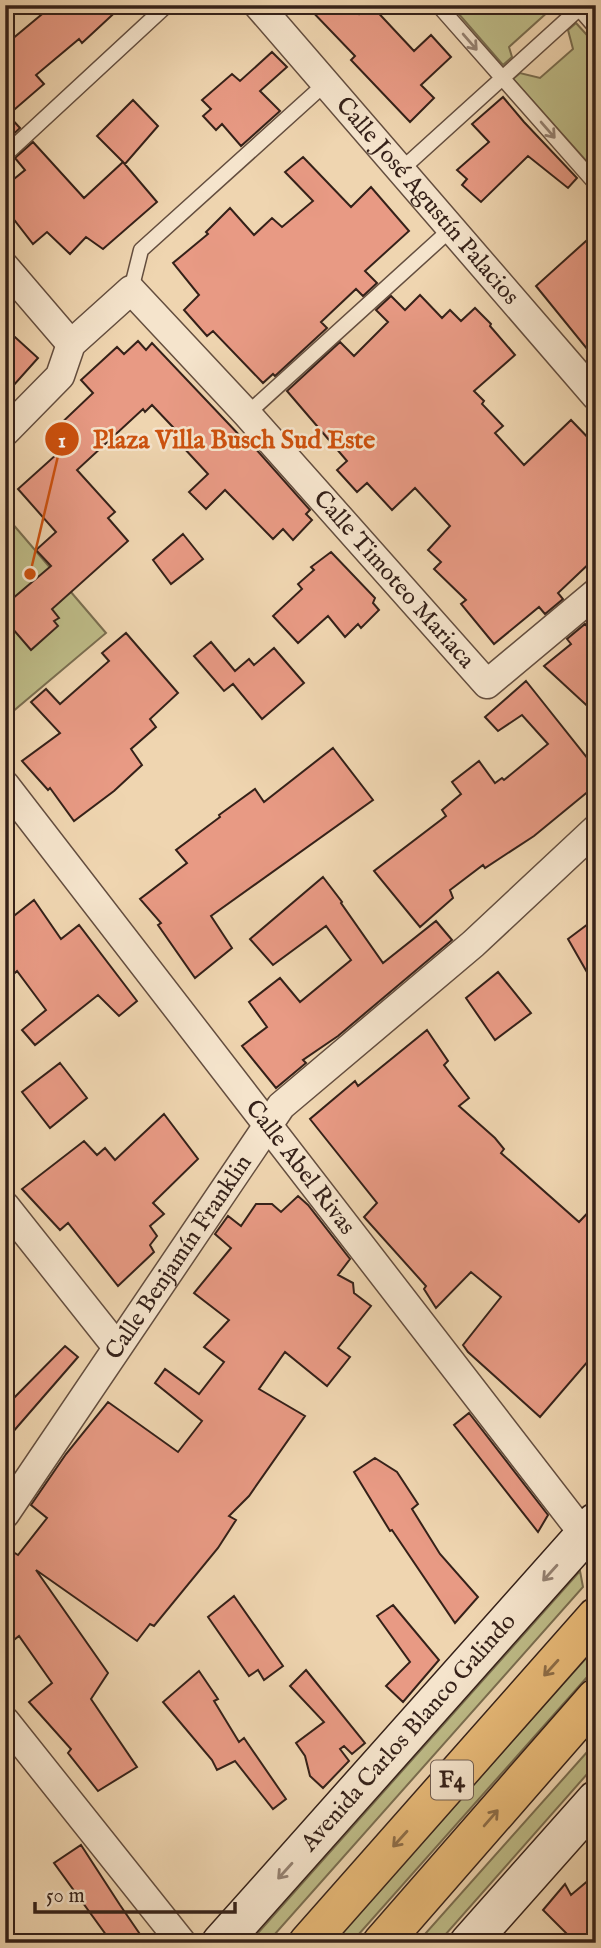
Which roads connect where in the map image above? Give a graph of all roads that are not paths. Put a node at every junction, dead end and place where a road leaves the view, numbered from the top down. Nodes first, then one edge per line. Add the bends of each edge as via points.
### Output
1 (167, 5) edge
2 (258, 5) edge
3 (438, 5) edge
4 (579, 6) edge
5 (596, 28) edge
6 (502, 78) junction
7 (326, 83) junction
8 (5, 155) edge
9 (401, 169) junction
10 (596, 184) edge
11 (452, 229) junction
12 (5, 267) edge
13 (131, 290) junction
14 (71, 344) junction
15 (596, 396) edge
16 (247, 414) junction
17 (5, 432) edge
18 (596, 593) edge
19 (5, 785) edge
20 (596, 829) edge
21 (268, 1127) junction
22 (5, 1206) edge
23 (117, 1347) junction
24 (5, 1514) edge
25 (592, 1536) edge
26 (596, 1617) edge
27 (596, 1699) edge
28 (5, 1721) edge
29 (596, 1800) edge
30 (182, 1943) edge
31 (221, 1943) edge
32 (307, 1943) edge
33 (382, 1943) edge
34 (469, 1943) edge

1 - 8 lane
2 - 7 street, Calle José Agustín Palacios
3 -> 6 lane
4 - 5 lane
4 - 6 lane
6 - 9 lane
6 -> 10 lane
7 - 9 street, Calle José Agustín Palacios
7 - 13 lane via 141,250
9 - 11 street, Calle José Agustín Palacios
11 - 15 street, Calle José Agustín Palacios
11 - 16 lane
12 - 14 street
13 - 14 street
13 - 16 street, Calle Timoteo Mariaca
14 - 17 street via 60,376
16 - 18 street, Calle Timoteo Mariaca via 487,684
19 - 21 street, Calle Abel Rivas
20 - 21 street, Calle Benjamín Franklin via 473,944 281,1106
21 - 23 street, Calle Benjamín Franklin
21 - 25 street, Calle Abel Rivas
22 - 23 street
23 - 24 street, Calle Benjamín Franklin
25 -> 31 street, Avenida Carlos Blanco Galindo
26 -> 32 highway, F4
33 -> 27 highway, F4
28 - 30 street
29 - 34 street

